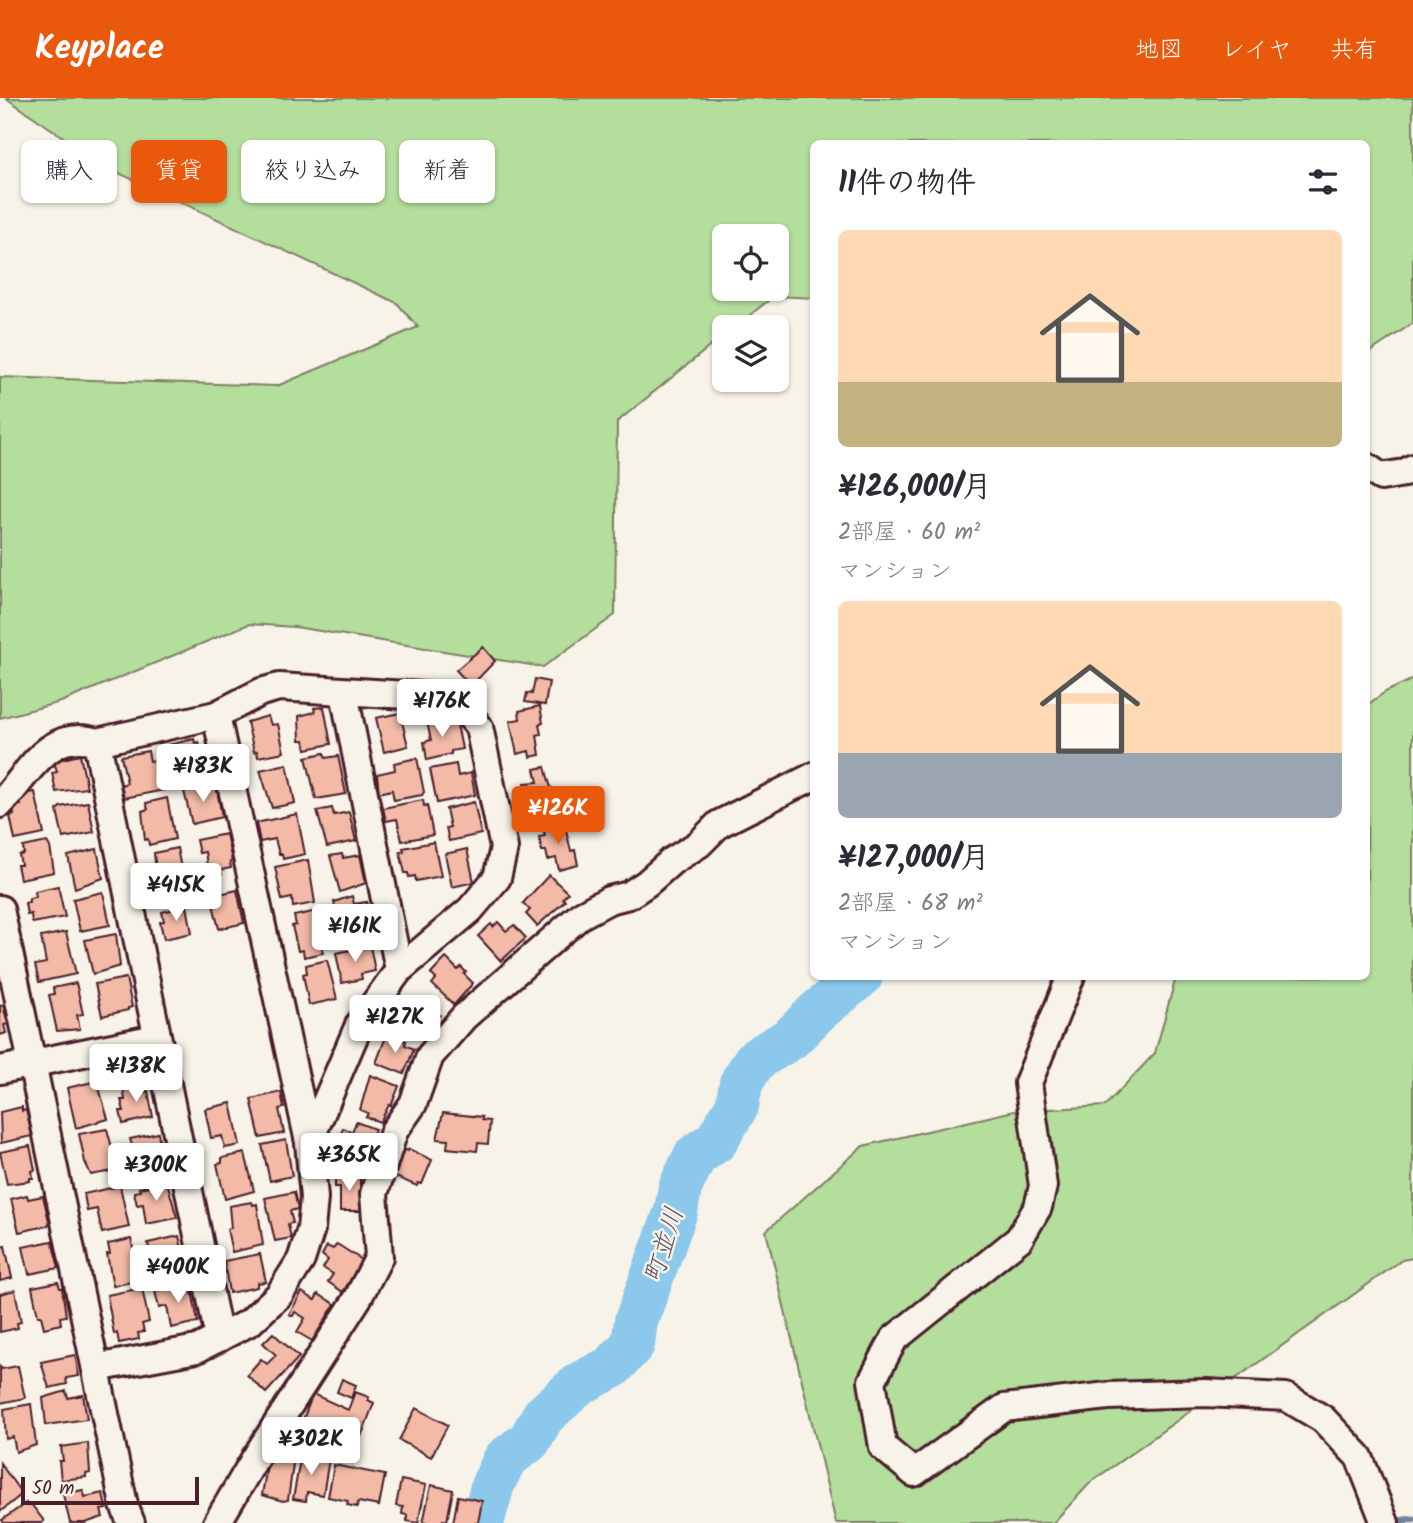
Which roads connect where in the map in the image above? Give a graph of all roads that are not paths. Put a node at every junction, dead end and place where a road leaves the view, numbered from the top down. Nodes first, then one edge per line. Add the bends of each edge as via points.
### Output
1 (1413, 468) edge
2 (1370, 469) edge
3 (344, 693) junction
4 (216, 715) junction
5 (97, 742) junction
6 (810, 778) edge
7 (0, 804) edge
8 (0, 909) edge
9 (399, 970) junction
10 (1069, 980) edge
11 (156, 1038) junction
12 (33, 1063) junction
13 (0, 1070) edge
14 (309, 1142) junction
15 (219, 1338) junction
16 (96, 1368) junction
17 (131, 1523) edge
18 (217, 1523) edge
19 (1385, 1523) edge

1 - 2 street via 1381,477
3 - 4 street via 279,687
3 - 9 street
3 - 9 street via 438,697 456,702 479,727 484,747 504,848 497,878 470,910
4 - 5 street
4 - 14 street
5 - 7 street via 85,738 40,753
5 - 11 street
6 - 18 street via 719,824 629,895 580,915 464,1017 430,1056 413,1104 394,1131 374,1194 379,1257
8 - 12 street
9 - 14 street via 359,1025
10 - 19 street via 1028,1083 1043,1186 1038,1207 1019,1239 894,1339 872,1381 883,1447 914,1473 1004,1408 1108,1396 1286,1397 1323,1419 1359,1457
11 - 12 street
11 - 15 street
12 - 13 street
12 - 16 street
14 - 15 street via 314,1198 311,1229 300,1260 279,1295 250,1322
15 - 16 street via 197,1349
16 - 17 street

